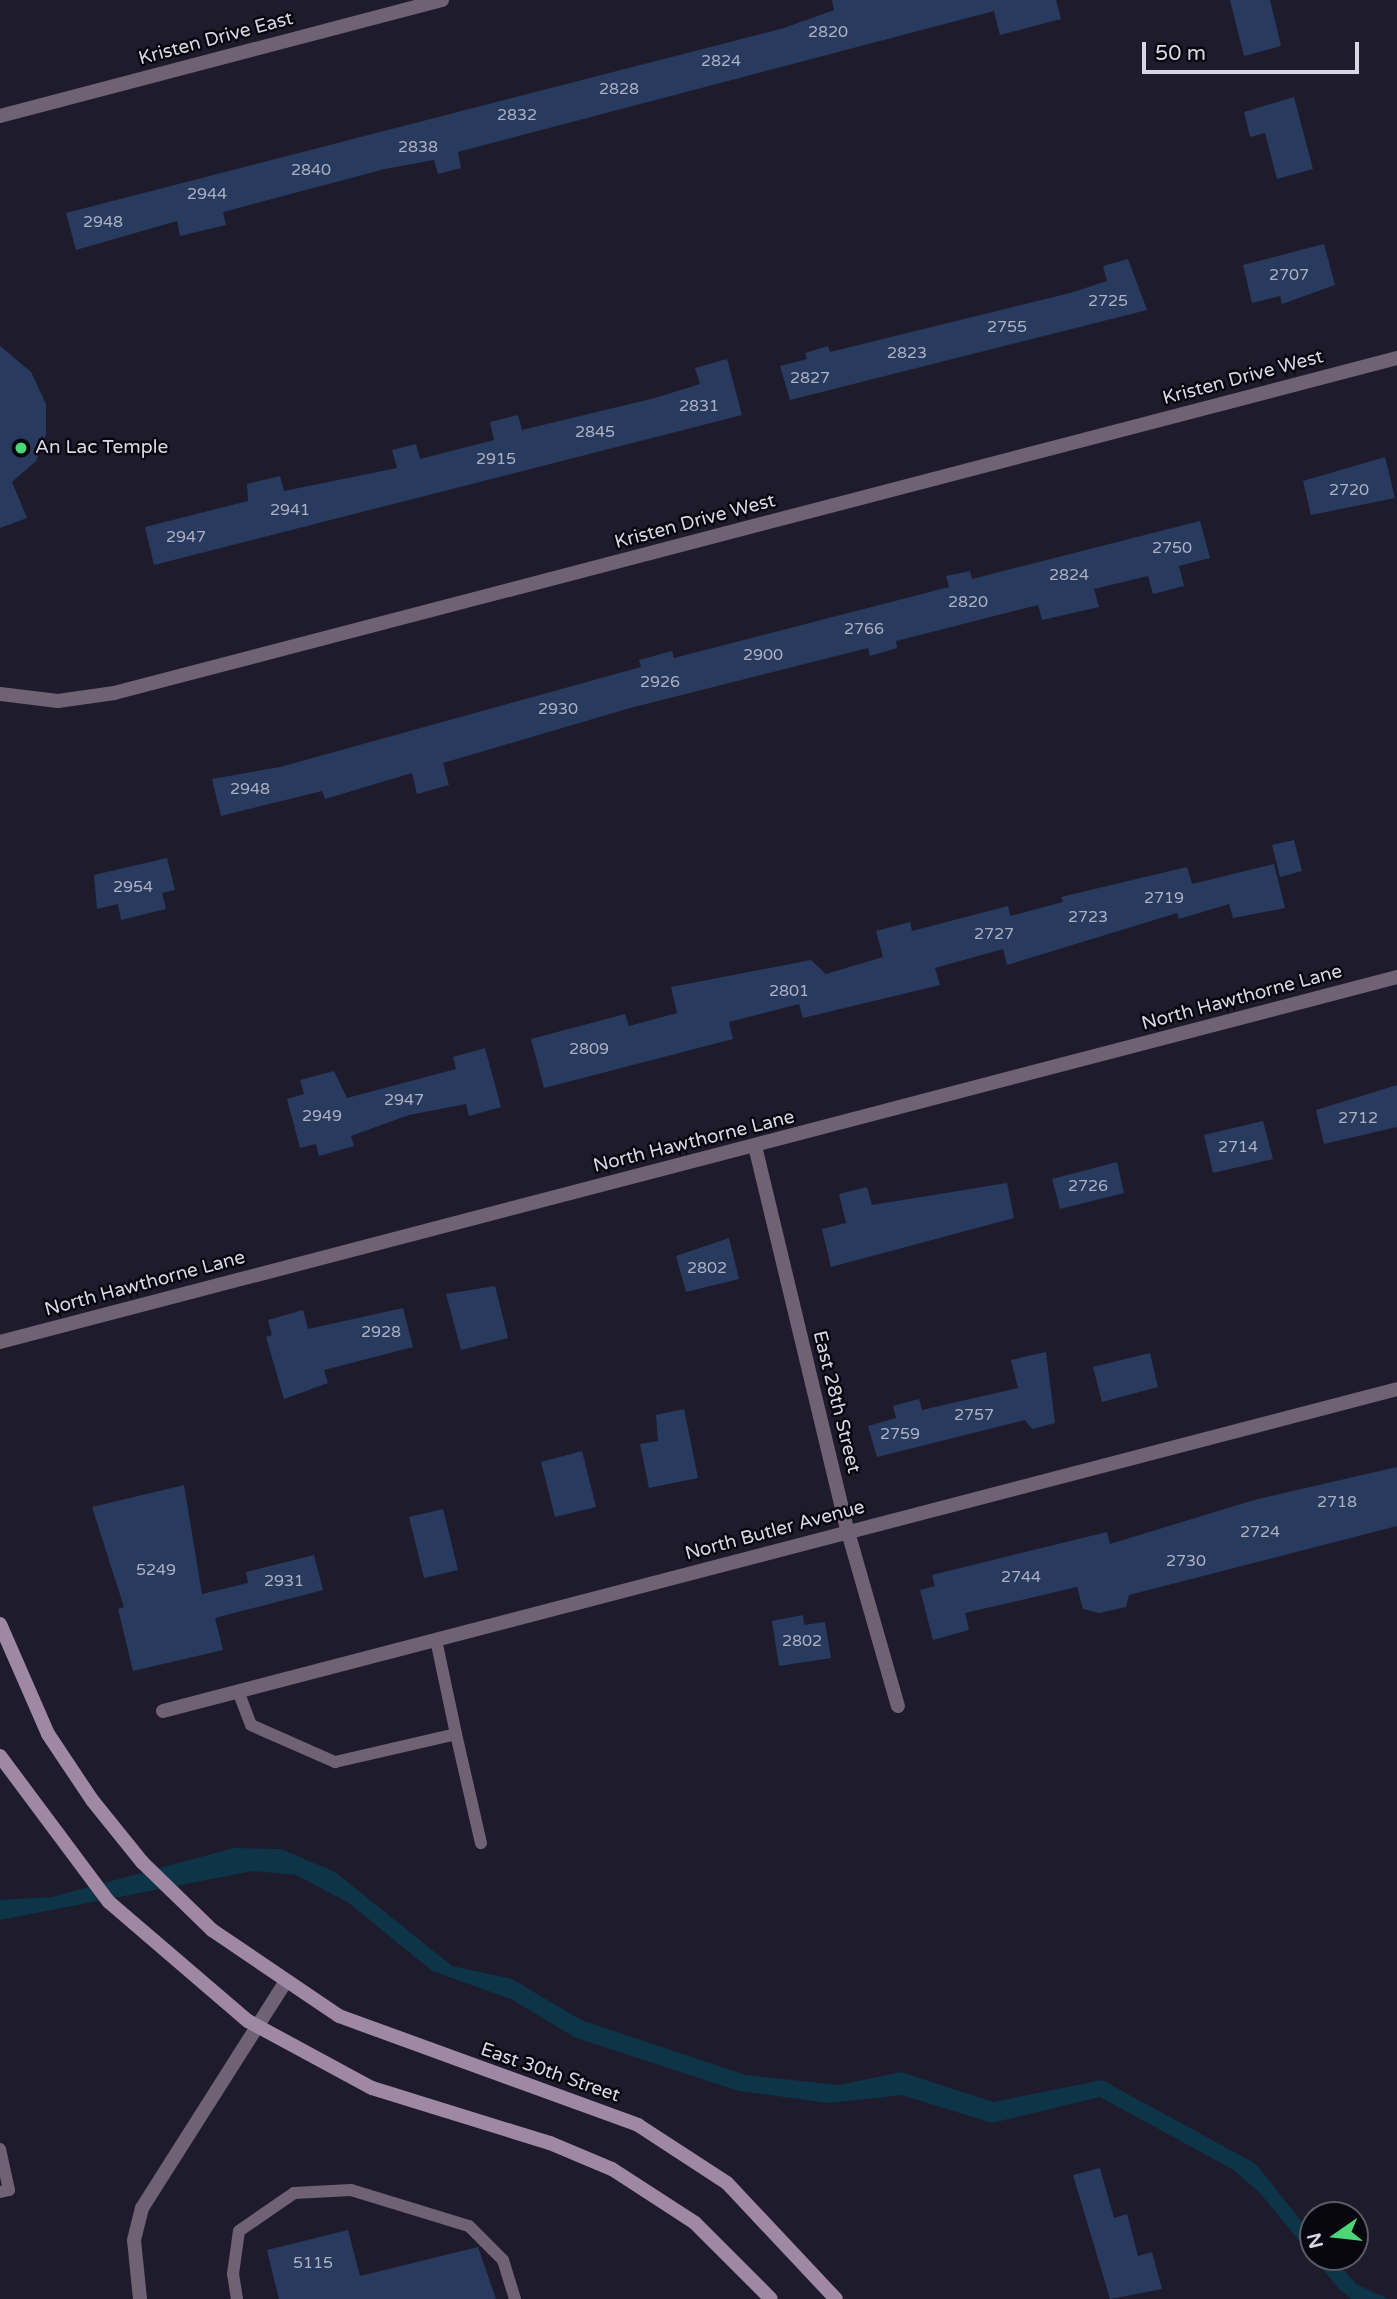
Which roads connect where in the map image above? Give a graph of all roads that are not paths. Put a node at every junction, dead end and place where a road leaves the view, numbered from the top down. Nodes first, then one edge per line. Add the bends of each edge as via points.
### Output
1 (442, 0) edge
2 (0, 116) edge
3 (1397, 358) edge
4 (0, 694) edge
5 (1397, 977) edge
6 (755, 1146) junction
7 (0, 1342) edge
8 (1397, 1389) edge
9 (848, 1532) junction
10 (0, 1623) edge
11 (436, 1640) junction
12 (238, 1691) junction
13 (898, 1706) dead end
14 (163, 1711) dead end
15 (456, 1734) junction
16 (0, 1756) edge
17 (481, 1843) dead end
18 (284, 1984) junction
19 (255, 2025) junction
20 (0, 2149) edge
21 (0, 2192) edge
22 (140, 2299) edge
23 (237, 2299) edge
24 (515, 2299) edge
25 (771, 2299) edge
26 (836, 2299) edge

1 - 2 street, Kristen Drive East
3 - 4 street, Kristen Drive West via 114,694 58,701
5 - 6 street, North Hawthorne Lane
6 - 7 street, North Hawthorne Lane
6 - 9 street, East 28th Street
8 - 9 street, North Butler Avenue
9 - 11 street, North Butler Avenue
9 - 13 street, East 28th Street
10 - 18 main road, East 30th Street via 48,1734 92,1800 191,1911
11 - 12 street, North Butler Avenue
11 - 15 lane
12 - 14 street, North Butler Avenue
12 - 15 lane via 251,1725 335,1762
15 - 17 lane
16 - 19 main road via 41,1818 134,1926
18 - 19 street
18 - 26 main road, East 30th Street via 394,2041 544,2087 638,2125 727,2183
19 - 22 street via 142,2208 134,2240
19 - 25 main road via 384,2092 550,2143 612,2169 695,2223
20 - 21 lane via 9,2190
23 - 24 lane via 233,2274 239,2231 295,2193 351,2190 469,2226 503,2260

